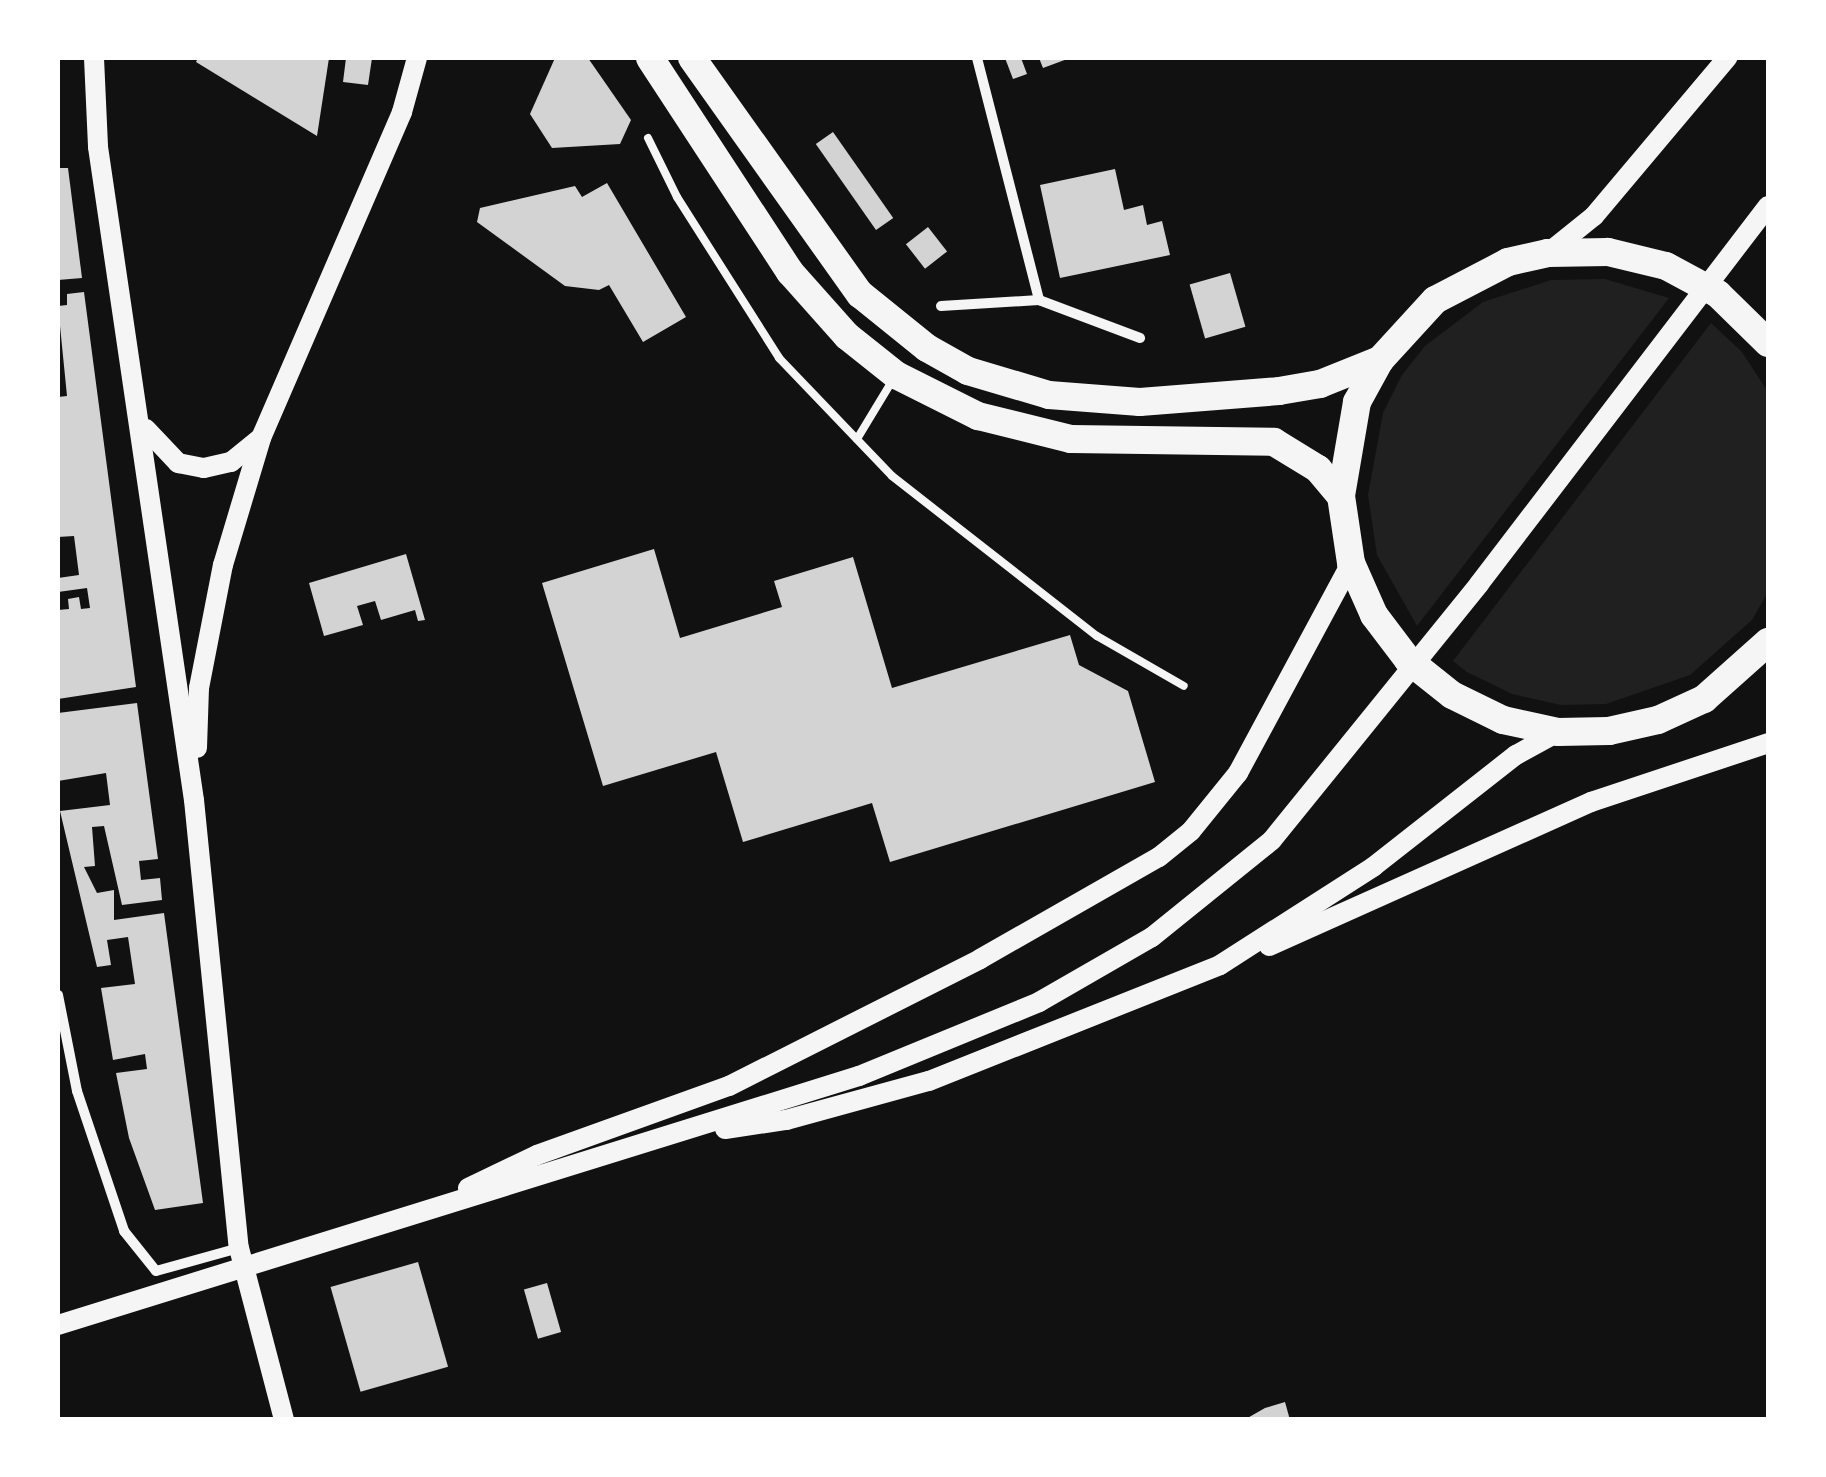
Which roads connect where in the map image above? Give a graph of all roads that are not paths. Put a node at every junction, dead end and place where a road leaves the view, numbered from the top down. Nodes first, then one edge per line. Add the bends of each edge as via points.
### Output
1 (94, 58) edge
2 (417, 58) edge
3 (650, 58) edge
4 (692, 58) edge
5 (977, 58) edge
6 (1728, 58) edge
7 (648, 138) dead end
8 (1768, 206) edge
9 (1548, 252) junction
10 (1039, 300) junction
11 (941, 306) dead end
12 (1140, 338) dead end
13 (1768, 343) edge
14 (1380, 360) junction
15 (896, 375) junction
16 (142, 423) junction
17 (261, 438) junction
18 (857, 438) junction
19 (1340, 496) junction
20 (1352, 563) junction
21 (1768, 642) edge
22 (1756, 667) edge
23 (1184, 686) dead end
24 (1558, 732) junction
25 (1768, 743) edge
26 (194, 800) junction
27 (1220, 964) junction
28 (58, 996) edge
29 (668, 1137) junction
30 (408, 1217) junction
31 (239, 1248) junction
32 (58, 1325) edge
33 (284, 1420) edge

1 - 16 main road via 98,146
2 - 17 main road via 402,112
3 - 15 highway via 790,272 847,336
4 - 14 highway via 850,283 890,322 968,371 1049,395 1140,402 1320,384
5 - 10 street
6 - 9 main road via 1594,216
7 - 18 lane via 779,358
8 - 29 main road via 1479,584 1272,840 1183,914 1039,1002 918,1054
9 - 13 highway via 1608,252 1666,266 1718,294
9 - 14 highway via 1508,262 1435,300
10 - 11 street
10 - 12 street
14 - 19 highway via 1353,418
15 - 18 lane
15 - 19 highway via 978,416 1071,439 1274,442 1318,469
16 - 17 main road via 167,455 204,468 231,462
16 - 26 main road
17 - 26 main road via 223,565 203,671
18 - 23 lane via 892,476 1097,636
19 - 20 highway
20 - 24 highway via 1374,615 1408,660 1469,704 1503,720
20 - 30 main road via 1238,773 1191,831 1160,857 980,959 746,1078 536,1155
21 - 22 highway
22 - 24 highway via 1658,720
24 - 27 main road via 1516,755 1373,867
25 - 27 main road via 1592,802
26 - 31 main road
27 - 29 main road via 929,1081 786,1120
28 - 31 street via 77,1092 124,1231 156,1271
29 - 30 main road
30 - 32 main road
31 - 33 main road

